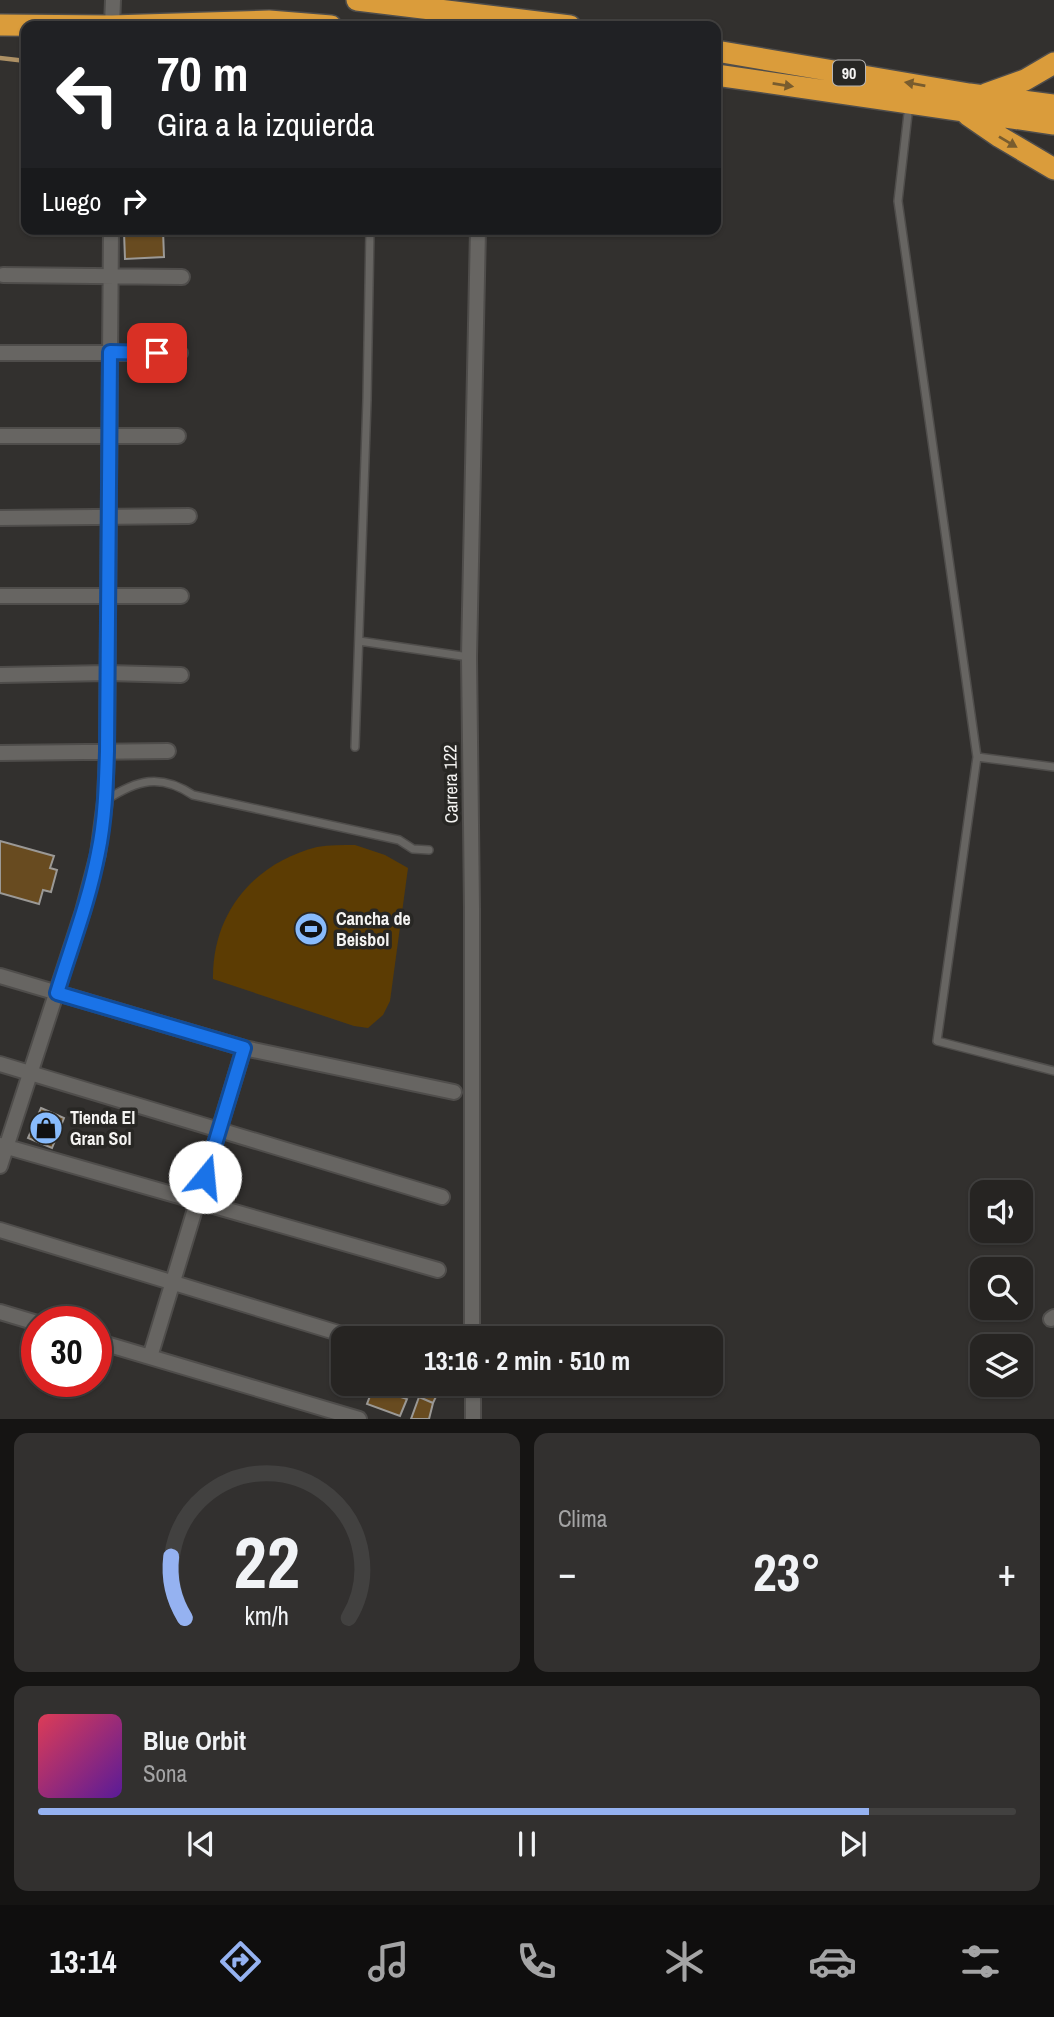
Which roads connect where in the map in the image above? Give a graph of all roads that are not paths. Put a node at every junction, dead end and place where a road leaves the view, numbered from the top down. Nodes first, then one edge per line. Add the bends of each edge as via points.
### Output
1 (113, 0) edge
2 (357, 0) edge
3 (112, 21) edge
4 (492, 21) edge
5 (0, 25) edge
6 (21, 25) edge
7 (721, 52) edge
8 (1054, 63) edge
9 (721, 76) edge
10 (982, 96) junction
11 (909, 104) junction
12 (1054, 105) edge
13 (963, 111) junction
14 (1054, 124) edge
15 (1054, 169) edge
16 (111, 235) edge
17 (370, 235) edge
18 (478, 235) edge
19 (3, 275) dead end
20 (111, 277) junction
21 (182, 277) dead end
22 (110, 352) junction
23 (0, 353) edge
24 (180, 353) dead end
25 (109, 435) junction
26 (0, 436) edge
27 (178, 436) dead end
28 (189, 516) dead end
29 (0, 518) edge
30 (109, 518) junction
31 (0, 596) edge
32 (108, 596) junction
33 (181, 596) dead end
34 (359, 641) junction
35 (469, 657) junction
36 (108, 673) junction
37 (181, 674) dead end
38 (0, 675) edge
39 (355, 747) dead end
40 (107, 751) junction
41 (168, 751) dead end
42 (0, 753) edge
43 (977, 757) junction
44 (1054, 767) edge
45 (105, 801) junction
46 (429, 850) dead end
47 (0, 976) edge
48 (57, 993) junction
49 (244, 1048) junction
50 (0, 1064) edge
51 (1054, 1071) edge
52 (30, 1073) junction
53 (454, 1093) dead end
54 (219, 1130) junction
55 (3, 1146) edge
56 (0, 1166) edge
57 (442, 1197) dead end
58 (197, 1201) junction
59 (0, 1230) edge
60 (438, 1270) dead end
61 (173, 1283) junction
62 (0, 1311) edge
63 (21, 1318) edge
64 (472, 1326) edge
65 (331, 1331) edge
66 (112, 1346) edge
67 (150, 1357) junction
68 (472, 1396) edge
69 (359, 1419) edge
70 (473, 1419) edge

1 - 3 street
2 - 4 highway
5 - 6 highway
10 -> 7 highway, 90
8 - 10 highway
9 -> 11 highway, 90
10 - 12 highway, 90
11 - 13 highway, 90
11 - 43 lane via 898,201
13 - 14 highway, 90
13 -> 15 highway
16 - 20 street
17 - 34 lane
18 - 35 street, Carrera 122
19 - 20 street
20 - 21 street
20 - 22 street
22 - 23 street
22 - 24 street
22 - 25 street
25 - 26 street
25 - 27 street
25 - 30 street
28 - 30 street
29 - 30 street
30 - 32 street
31 - 32 street
32 - 33 street
32 - 36 street
34 - 35 lane
34 - 39 lane
35 - 64 street, Carrera 122
36 - 37 street
36 - 38 street
36 - 40 street
40 - 41 street
40 - 42 street
40 - 45 street
43 - 44 lane
43 - 51 lane via 937,1041
45 - 46 lane via 123,789 157,781 178,785 193,795
45 - 48 street via 98,853
47 - 48 street
48 - 49 street
48 - 52 street
49 - 53 street
49 - 54 street
50 - 52 street
52 - 54 street
52 - 55 street
54 - 57 street
54 - 58 street
55 - 56 street
55 - 58 street
58 - 60 street
58 - 61 street
59 - 61 street
61 - 65 street
61 - 67 street
62 - 63 street
66 - 67 street
67 - 69 street
68 - 70 street

